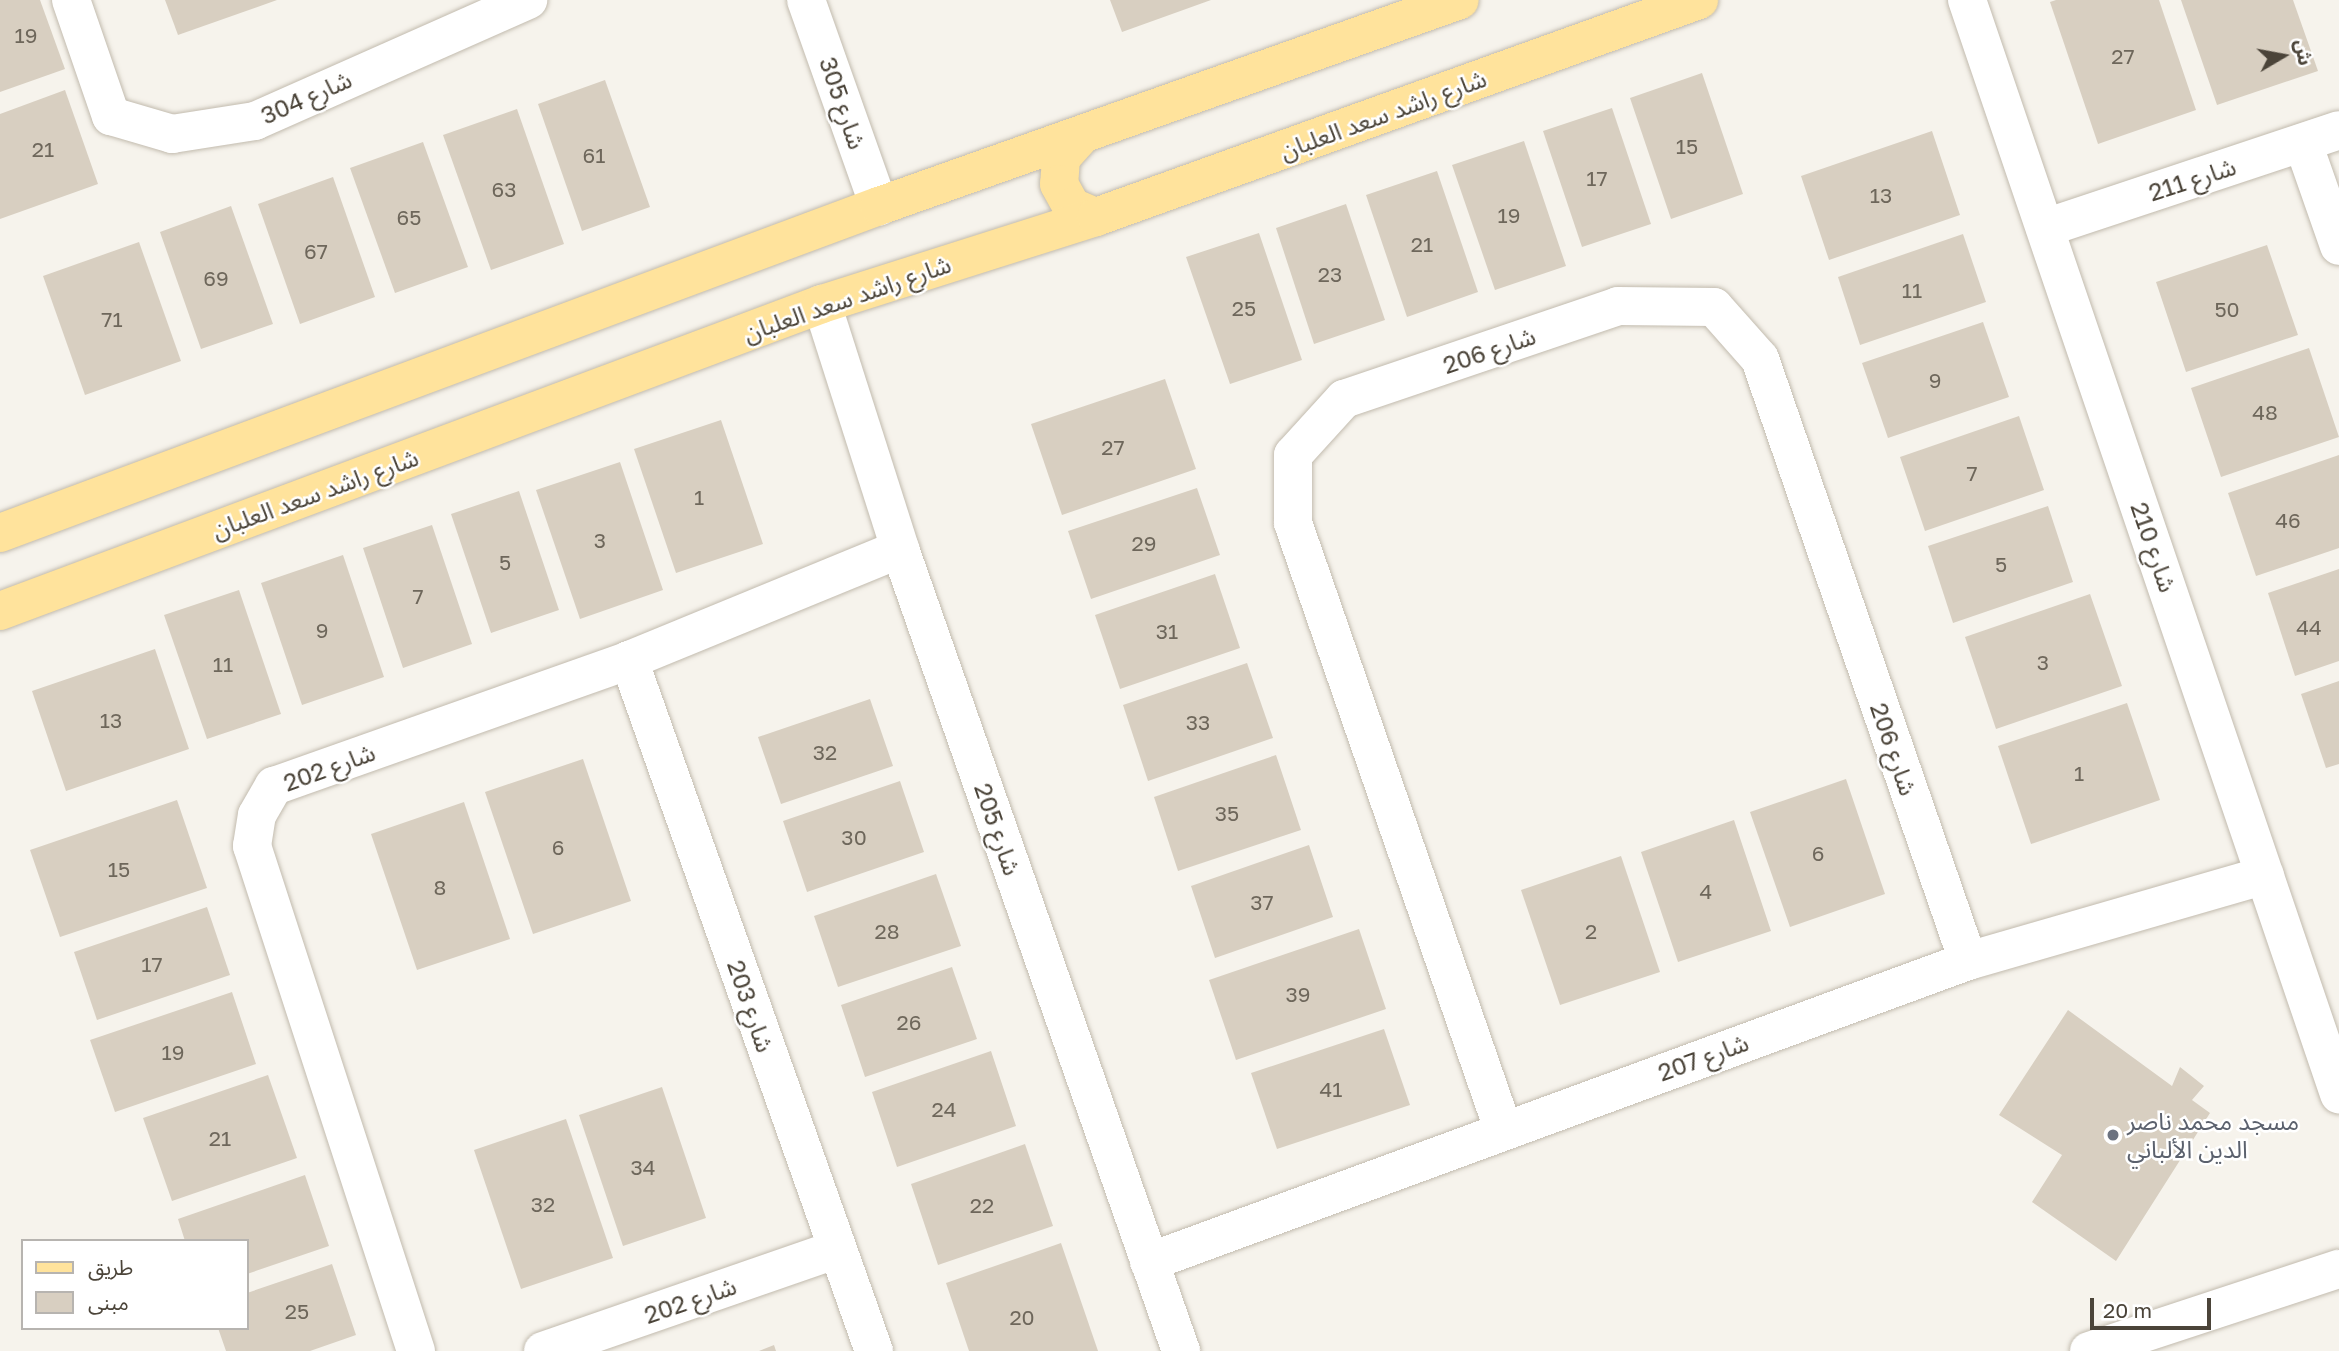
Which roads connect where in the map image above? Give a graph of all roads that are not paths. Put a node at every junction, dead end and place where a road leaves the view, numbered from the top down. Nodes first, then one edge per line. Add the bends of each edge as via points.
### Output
1 (71, 0) edge
2 (806, 0) edge
3 (1460, 0) edge
4 (1698, 0) edge
5 (1967, 0) edge
6 (514, 2) edge
7 (2339, 130) edge
8 (1079, 138) junction
9 (2303, 143) junction
10 (879, 205) junction
11 (1096, 217) junction
12 (2045, 228) junction
13 (2339, 246) edge
14 (821, 304) junction
15 (0, 533) edge
16 (900, 549) junction
17 (0, 611) edge
18 (629, 660) junction
19 (2265, 874) junction
20 (1968, 961) junction
21 (2339, 1094) edge
22 (1503, 1129) junction
23 (836, 1249) junction
24 (1149, 1262) junction
25 (2339, 1269) edge
26 (2132, 1344) edge
27 (416, 1351) edge
28 (543, 1351) edge
29 (874, 1351) edge
30 (1181, 1351) edge
31 (2089, 1351) edge

1 - 6 street, شارع 304 via 111,116 172,134 255,121
2 - 10 street, شارع 305
3 - 8 main road
4 - 11 main road, شارع راشد سعد العلبان
5 - 12 street, شارع 210
7 - 9 street, شارع 211
8 - 10 main road
8 - 11 main road via 1062,158 1059,184 1072,207
9 - 12 street, شارع 211
9 - 13 street
10 - 15 main road
11 - 14 main road, شارع راشد سعد العلبان
12 - 19 street, شارع 210
14 - 16 street, شارع 205
14 - 17 main road, شارع راشد سعد العلبان
16 - 18 street, شارع 202
16 - 24 street, شارع 205
18 - 23 street, شارع 203
18 - 27 street, شارع 202 via 274,786 257,815 253,846
19 - 20 street, شارع 207
19 - 21 street, شارع 210
20 - 22 street, شارع 207
20 - 22 street, شارع 206 via 1760,359 1714,307 1618,306 1344,399 1293,456 1293,523
22 - 24 street, شارع 207
23 - 28 street, شارع 202
23 - 29 street, شارع 203
24 - 30 street, شارع 205
25 - 26 street
26 - 31 street

